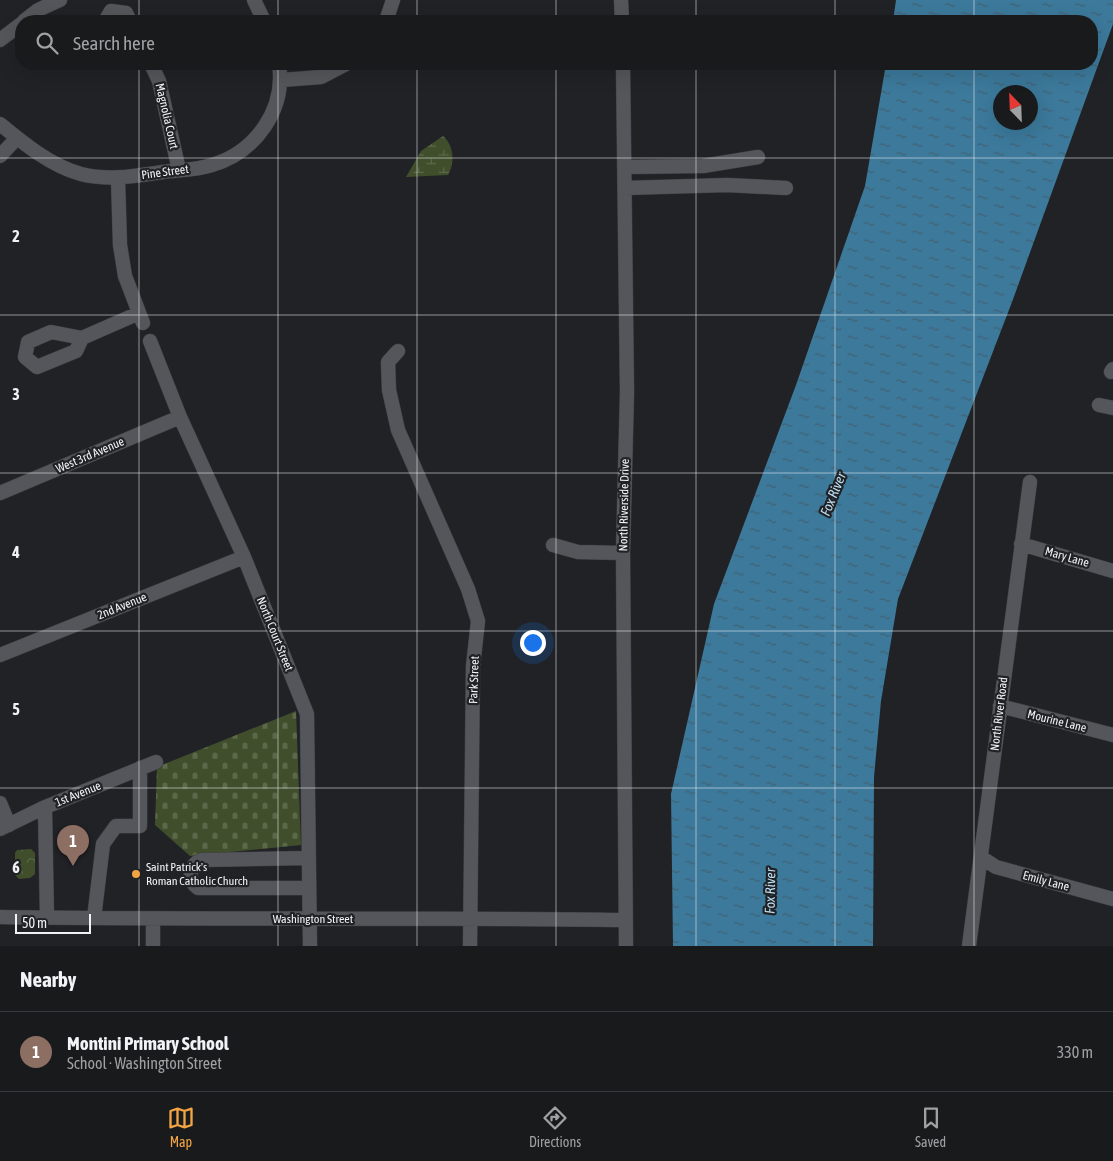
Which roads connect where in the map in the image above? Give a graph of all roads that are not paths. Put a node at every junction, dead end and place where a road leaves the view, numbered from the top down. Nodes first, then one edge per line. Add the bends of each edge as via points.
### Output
1 (60, 0) edge
2 (254, 0) edge
3 (393, 0) edge
4 (621, 0) edge
5 (32, 15) edge
6 (109, 15) edge
7 (127, 15) edge
8 (261, 15) edge
9 (388, 15) edge
10 (622, 15) edge
11 (15, 29) edge
12 (0, 40) edge
13 (154, 70) edge
14 (280, 70) edge
15 (334, 70) edge
16 (623, 70) edge
17 (282, 80) junction
18 (0, 124) edge
19 (17, 138) junction
20 (0, 156) edge
21 (758, 157) dead end
22 (624, 167) junction
23 (180, 170) junction
24 (118, 179) junction
25 (625, 188) junction
26 (786, 188) dead end
27 (82, 338) dead end
28 (150, 341) dead end
29 (398, 351) dead end
30 (1099, 405) dead end
31 (1113, 408) edge
32 (180, 417) junction
33 (1030, 482) dead end
34 (0, 493) edge
35 (1021, 544) junction
36 (553, 545) dead end
37 (623, 553) junction
38 (244, 556) junction
39 (1113, 571) edge
40 (0, 655) edge
41 (1000, 706) junction
42 (1113, 735) edge
43 (156, 762) dead end
44 (140, 768) junction
45 (0, 803) edge
46 (45, 808) junction
47 (4, 827) edge
48 (308, 858) junction
49 (982, 858) junction
50 (309, 888) junction
51 (1113, 899) edge
52 (0, 917) edge
53 (46, 918) junction
54 (94, 918) junction
55 (470, 918) junction
56 (153, 919) junction
57 (309, 919) junction
58 (626, 920) junction
59 (154, 946) edge
60 (310, 946) edge
61 (470, 946) edge
62 (626, 946) edge
63 (969, 946) edge

1 - 5 street
2 - 8 street
3 - 9 street
4 - 10 street
6 - 7 street via 111,11
11 - 12 street
13 - 23 street, Magnolia Court
14 - 17 street, Pine Street
15 - 17 street via 321,77
16 - 22 street, North Riverside Drive
17 - 23 street, Pine Street via 278,100 268,122 250,143 232,157 211,166
18 - 19 street, Pine Street
19 - 20 street
19 - 24 street, Pine Street via 80,174
21 - 22 street via 703,166
22 - 25 street, North Riverside Drive
23 - 24 street, Pine Street
24 - 27 street via 120,245 125,276 141,318
25 - 26 street via 727,185
25 - 37 street, North Riverside Drive via 627,392
28 - 32 street, North Court Street
29 - 55 street, Park Street via 388,362 389,390 398,430 468,589 478,621 473,666
30 - 31 street
32 - 34 street, West 3rd Avenue
32 - 38 street, North Court Street
33 - 35 street, North River Road
35 - 39 street, Mary Lane
35 - 41 street, North River Road
36 - 37 street via 578,552
37 - 58 street, North Riverside Drive
38 - 40 street, 2nd Avenue
38 - 48 street, North Court Street via 306,714
41 - 42 street, Mourine Lane
41 - 49 street, North River Road
43 - 44 street, 1st Avenue
44 - 46 street, 1st Avenue
44 - 54 street via 140,826 116,826 103,844
45 - 47 street
46 - 47 street, 1st Avenue
46 - 53 street
48 - 50 street, North Court Street
48 - 50 street via 201,860 191,869 192,881 198,888
49 - 51 street, Emily Lane via 996,868
49 - 63 street, North River Road
50 - 57 street, North Court Street
52 - 53 street, Washington Street
53 - 54 street, Washington Street
54 - 56 street, Washington Street
55 - 57 street, Washington Street
55 - 58 street, Washington Street
55 - 61 street, Park Street
56 - 57 street, Washington Street
56 - 59 street
57 - 60 street, North Court Street
58 - 62 street, North Riverside Drive

